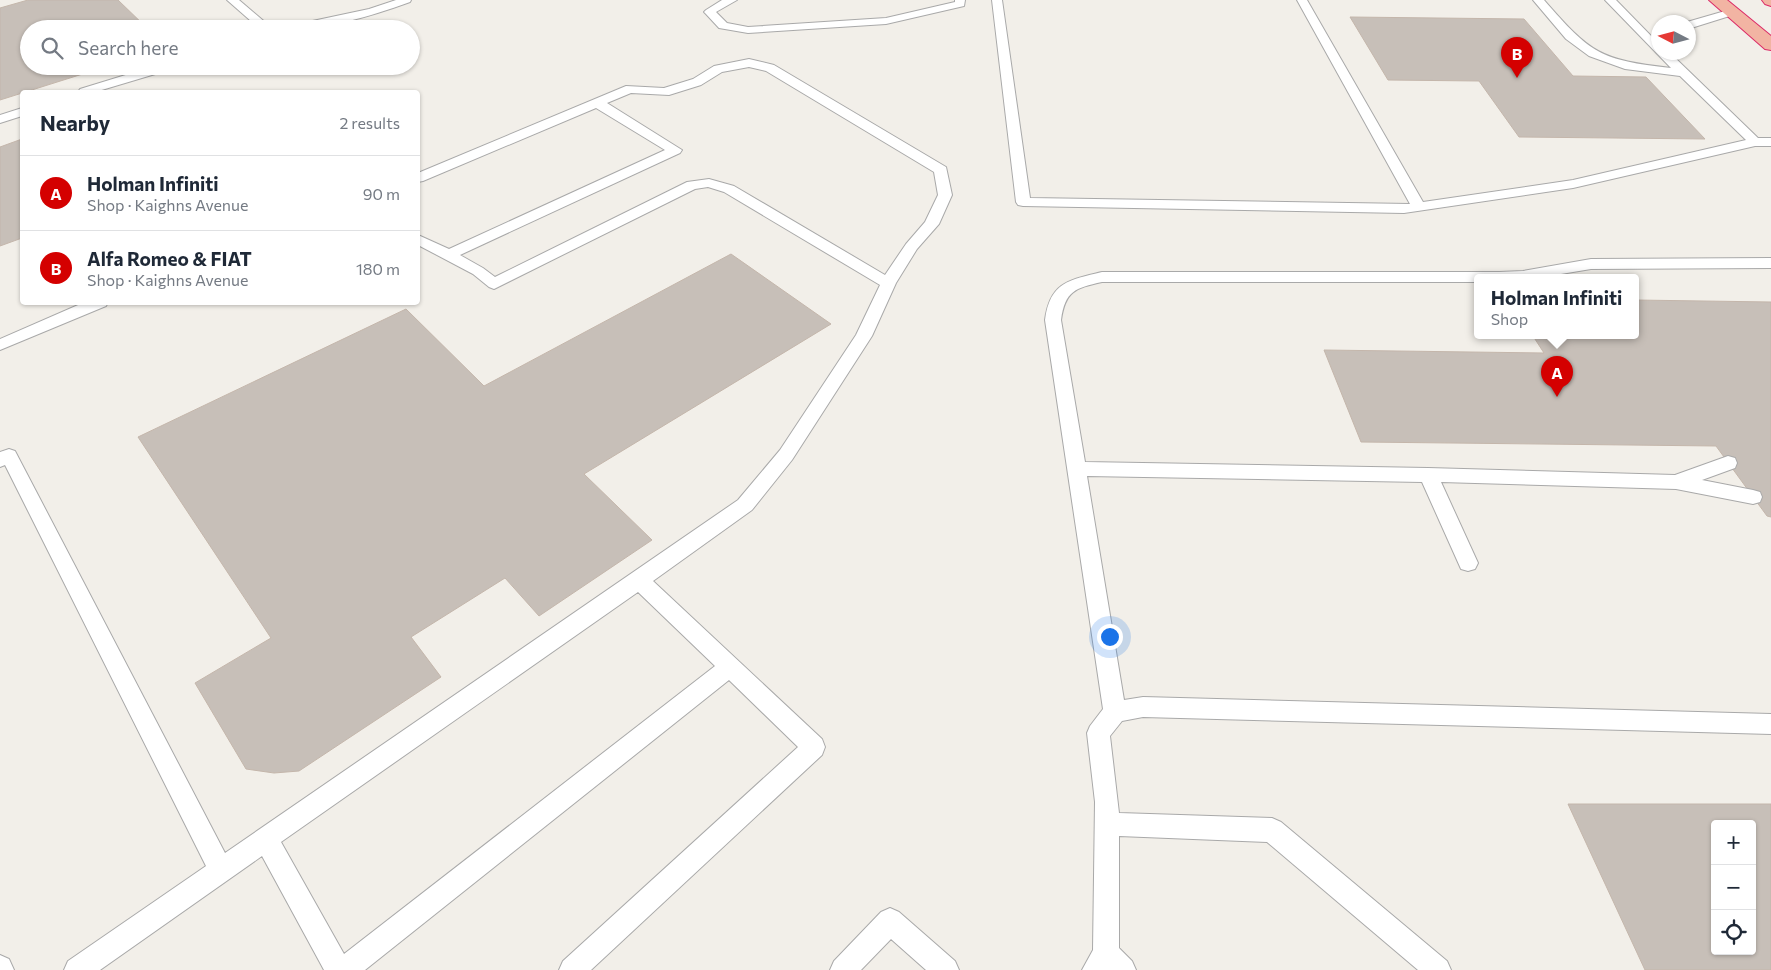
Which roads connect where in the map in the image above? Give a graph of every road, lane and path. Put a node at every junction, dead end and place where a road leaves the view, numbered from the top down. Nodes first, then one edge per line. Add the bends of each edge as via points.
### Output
1 (232, 0) edge
2 (406, 0) edge
3 (732, 0) edge
4 (960, 0) edge
5 (997, 0) edge
6 (1302, 0) edge
7 (1538, 0) edge
8 (1610, 0) edge
9 (1717, 0) edge
10 (1732, 12) junction
11 (256, 20) edge
12 (333, 20) edge
13 (1696, 23) edge
14 (1651, 35) edge
15 (1771, 45) edge
16 (1670, 60) edge
17 (1683, 73) junction
18 (139, 75) edge
19 (90, 90) edge
20 (597, 103) junction
21 (20, 113) edge
22 (0, 119) edge
23 (1755, 142) junction
24 (1771, 142) edge
25 (420, 177) edge
26 (1418, 206) junction
27 (420, 240) edge
28 (447, 256) junction
29 (1771, 263) edge
30 (1534, 274) edge
31 (1474, 277) edge
32 (888, 283) junction
33 (93, 305) edge
34 (0, 345) edge
35 (0, 460) edge
36 (1728, 463) dead end
37 (1076, 469) junction
38 (1428, 475) junction
39 (1676, 482) junction
40 (1753, 498) dead end
41 (1468, 563) dead end
42 (639, 580) junction
43 (730, 667) junction
44 (1115, 712) junction
45 (1771, 724) edge
46 (1107, 824) junction
47 (266, 839) junction
48 (222, 870) junction
49 (1108, 964) edge
50 (77, 970) edge
51 (338, 970) edge
52 (344, 970) edge
53 (572, 970) edge
54 (843, 970) edge
55 (946, 970) edge
56 (1438, 970) edge

1 - 11 lane
2 - 12 lane via 372,12
3 - 4 lane via 710,12 723,26 748,30 886,21 960,4
5 - 26 lane via 1023,202 1388,210
6 - 26 lane
7 - 17 lane via 1577,43 1593,54 1615,63
8 - 14 lane
9 - 10 highway
10 - 13 lane
10 - 15 highway
16 - 17 lane
17 - 23 lane
18 - 19 lane
20 - 25 lane
20 - 28 lane via 674,150
20 - 32 lane via 630,89 665,92 697,82 718,69 749,63 770,68 941,170 945,195 932,224 911,247
21 - 22 lane
23 - 24 lane
23 - 26 lane via 1573,184
27 - 28 lane
28 - 32 lane via 478,271 494,284 692,185 709,183 729,188
29 - 30 lane via 1591,264
31 - 37 lane via 1102,277 1066,290 1059,296 1052,320
32 - 42 lane via 864,336 786,455 745,505
33 - 34 lane
35 - 48 lane via 9,456
36 - 39 lane
37 - 38 lane
37 - 44 lane
38 - 39 lane
38 - 41 lane
39 - 40 lane
42 - 43 lane
42 - 47 lane
43 - 52 lane
43 - 53 lane via 814,747
44 - 45 lane via 1143,707
44 - 46 lane via 1098,733
46 - 49 lane
46 - 56 lane via 1272,830
47 - 48 lane
47 - 51 lane
48 - 50 lane
54 - 55 lane via 890,921

